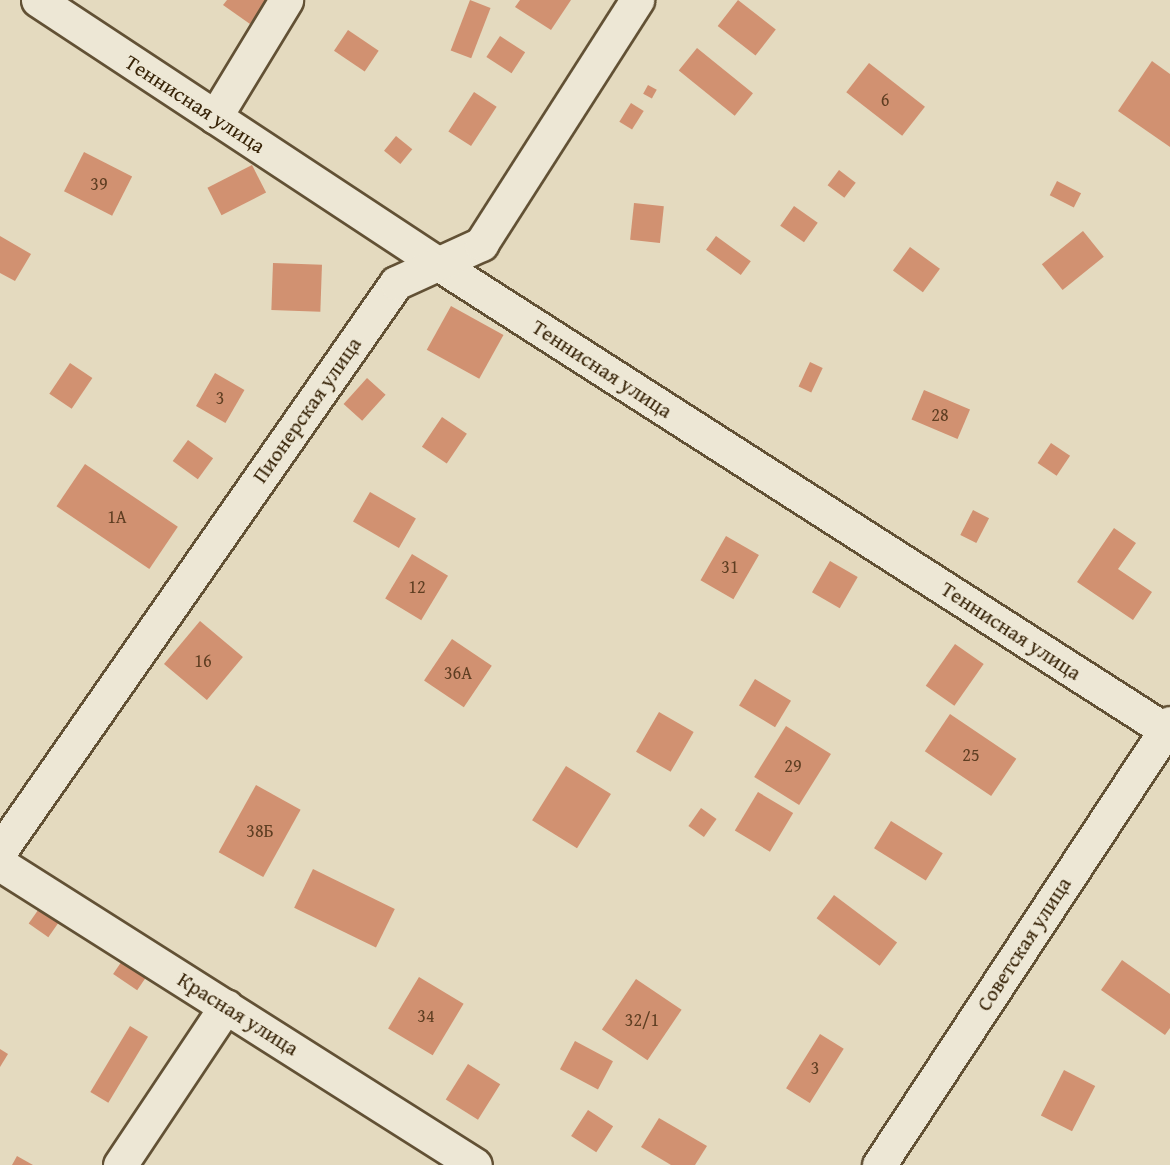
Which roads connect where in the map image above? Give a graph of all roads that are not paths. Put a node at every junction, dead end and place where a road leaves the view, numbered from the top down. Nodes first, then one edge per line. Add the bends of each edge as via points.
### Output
1 (38, 0) edge
2 (286, 0) edge
3 (636, 0) edge
4 (215, 117) junction
5 (440, 265) junction
6 (1168, 729) edge
7 (0, 851) edge
8 (0, 864) edge
9 (226, 1006) junction
10 (120, 1165) edge
11 (475, 1165) edge
12 (879, 1165) edge

1 - 4 street, Теннисная улица
2 - 4 street
3 - 5 street, Пионерская улица via 481,244
4 - 5 street, Теннисная улица
5 - 6 street, Теннисная улица
5 - 7 street, Пионерская улица via 396,283
6 - 12 street, Советская улица
8 - 9 street, Красная улица
9 - 10 street
9 - 11 street, Красная улица

